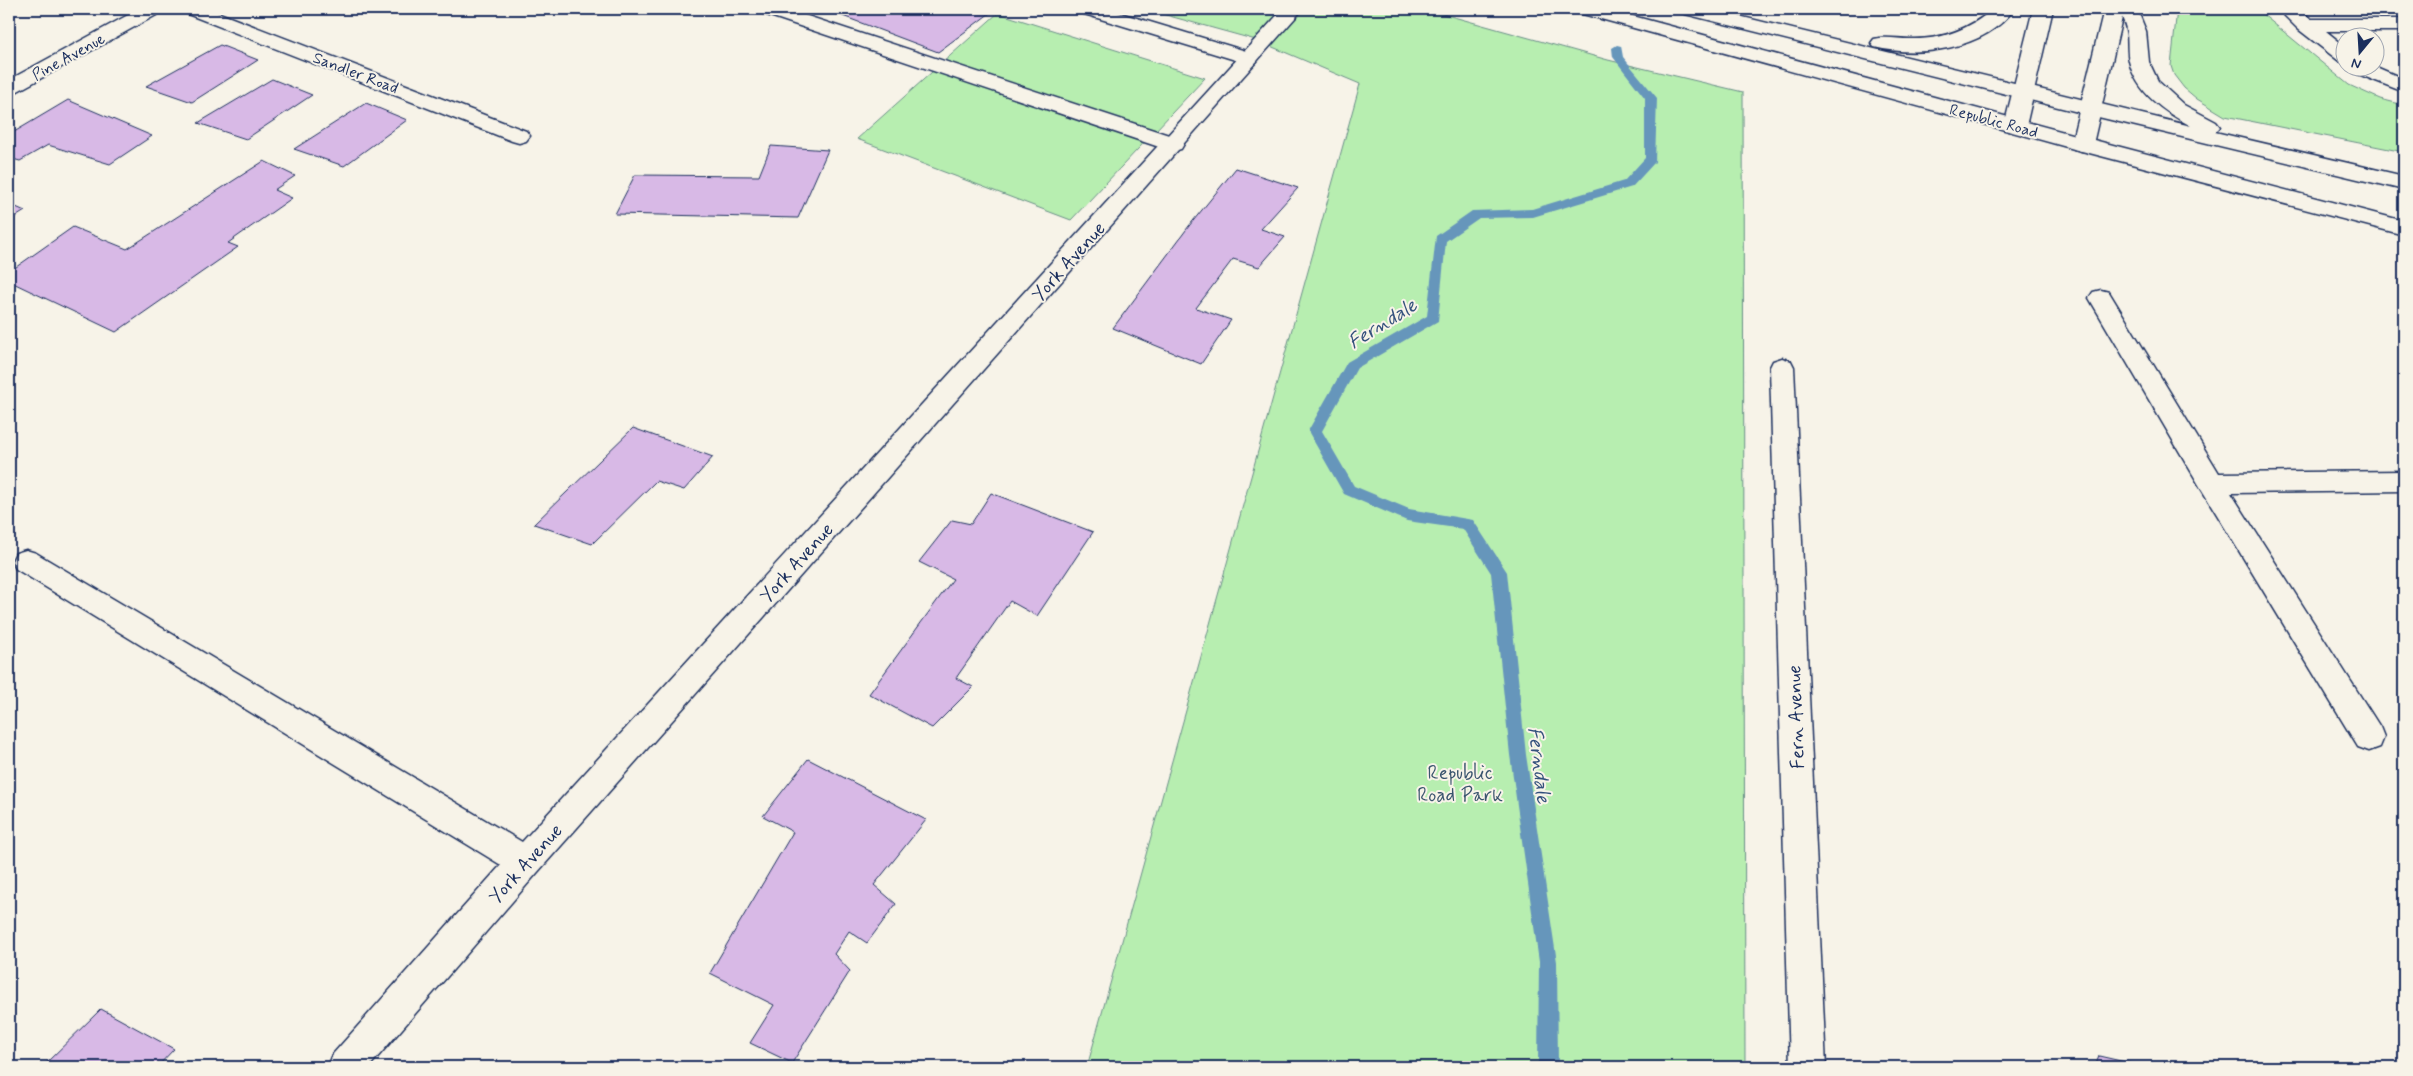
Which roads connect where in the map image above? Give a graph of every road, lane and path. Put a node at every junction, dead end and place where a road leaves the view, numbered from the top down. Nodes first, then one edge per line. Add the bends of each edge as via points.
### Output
1 (153, 9) edge
2 (192, 9) edge
3 (768, 9) edge
4 (1088, 9) edge
5 (1293, 9) edge
6 (1586, 9) edge
7 (1688, 9) edge
8 (2004, 9) edge
9 (2042, 9) edge
10 (2114, 9) edge
11 (2128, 9) edge
12 (2287, 9) edge
13 (1729, 19) junction
14 (2304, 25) junction
15 (2404, 25) edge
16 (2336, 49) edge
17 (1249, 58) junction
18 (2384, 78) edge
19 (2404, 86) edge
20 (9, 88) edge
21 (2024, 92) junction
22 (2090, 109) junction
23 (2015, 126) junction
24 (519, 136) dead end
25 (1173, 144) junction
26 (2082, 144) junction
27 (2252, 146) junction
28 (2404, 183) edge
29 (2404, 228) edge
30 (2101, 298) dead end
31 (1782, 367) dead end
32 (2404, 481) edge
33 (2211, 483) junction
34 (26, 561) dead end
35 (2368, 737) dead end
36 (525, 862) junction
37 (346, 1067) edge
38 (1808, 1067) edge

1 - 20 street, Pine Avenue
2 - 24 street, Sandler Road
3 - 25 street
4 - 17 street
5 - 17 street, York Avenue
6 - 23 street, Republic Road
7 - 13 street, Republic Road
8 - 13 street via 1973,34 1938,45 1881,43
9 - 21 street
10 - 22 street
11 - 27 street via 2136,27 2144,77 2160,96 2198,122
12 - 14 street
13 - 21 street, Republic Road
14 - 15 street
14 - 16 street
17 - 25 street, York Avenue
18 - 19 street
21 - 22 street, Republic Road
21 - 23 street
22 - 26 street
22 - 27 street, Republic Road
23 - 26 street, Republic Road
25 - 36 street, York Avenue
26 - 29 street, Republic Road
27 - 28 street, Republic Road
30 - 33 street
31 - 38 street, Fern Avenue
32 - 33 street
33 - 35 street
34 - 36 street
36 - 37 street, York Avenue

